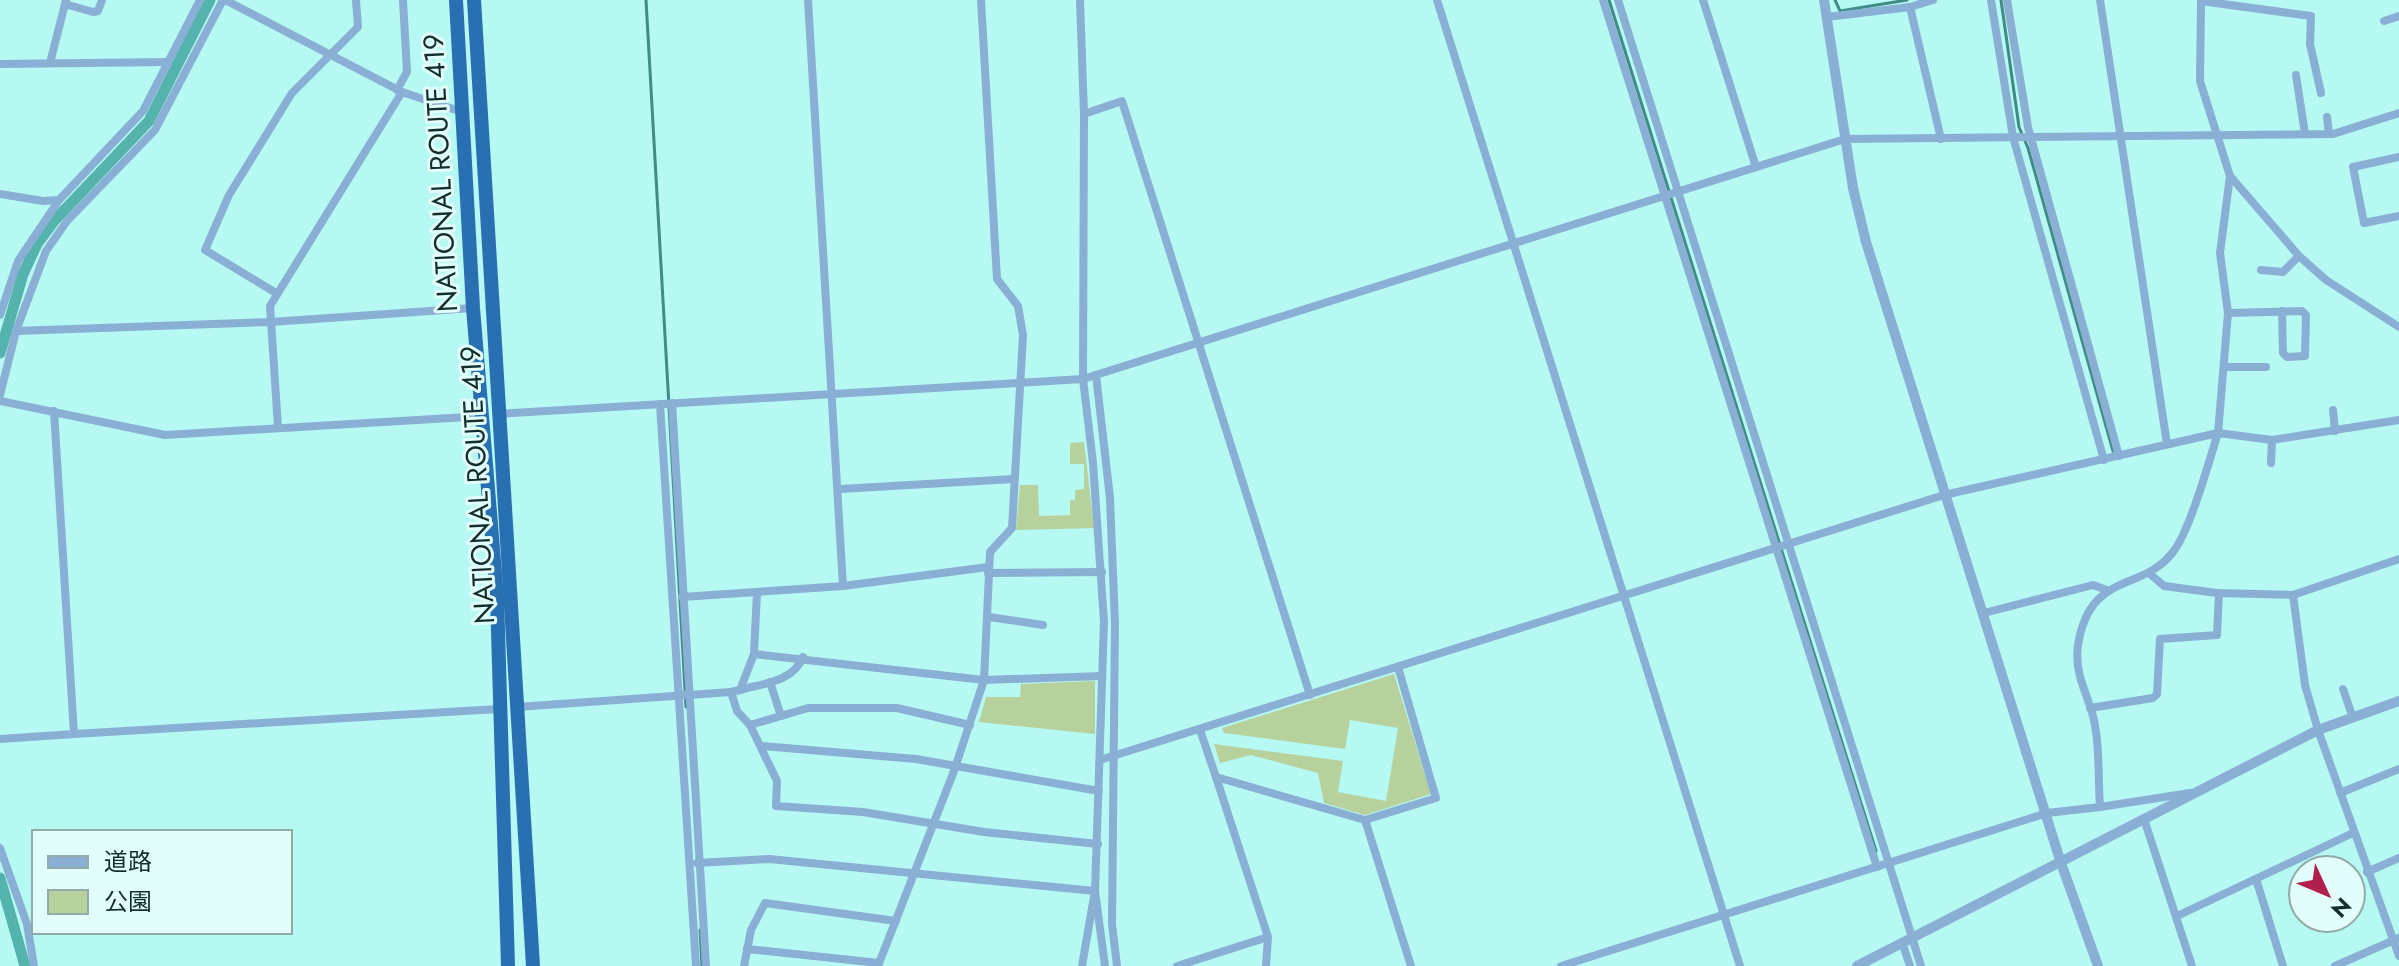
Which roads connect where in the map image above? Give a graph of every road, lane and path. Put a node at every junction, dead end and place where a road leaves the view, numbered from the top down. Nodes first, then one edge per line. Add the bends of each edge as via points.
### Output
1 (102, 0) edge
2 (200, 0) edge
3 (224, 0) edge
4 (356, 0) edge
5 (403, 0) edge
6 (456, 0) edge
7 (474, 0) edge
8 (808, 0) edge
9 (981, 0) edge
10 (1080, 0) edge
11 (1437, 0) edge
12 (1603, 0) edge
13 (1618, 0) edge
14 (1703, 0) edge
15 (1824, 0) edge
16 (1933, 0) edge
17 (1991, 0) edge
18 (2007, 0) edge
19 (2100, 0) edge
20 (65, 2) edge
21 (2206, 2) edge
22 (1910, 7) junction
23 (2399, 16) edge
24 (1827, 17) junction
25 (2384, 21) dead end
26 (331, 55) junction
27 (168, 62) junction
28 (50, 63) junction
29 (0, 64) edge
30 (2296, 75) dead end
31 (399, 91) junction
32 (2321, 93) dead end
33 (463, 112) junction
34 (2399, 113) edge
35 (1084, 114) junction
36 (2327, 117) dead end
37 (2305, 134) junction
38 (2329, 134) junction
39 (2217, 136) junction
40 (2014, 137) junction
41 (2121, 137) junction
42 (2031, 138) junction
43 (1845, 139) junction
44 (1941, 139) junction
45 (2399, 157) edge
46 (1756, 167) junction
47 (83, 176) junction
48 (2230, 176) junction
49 (98, 190) junction
50 (0, 194) edge
51 (1672, 194) junction
52 (59, 200) junction
53 (2399, 216) edge
54 (1512, 244) junction
55 (2299, 256) junction
56 (2261, 270) dead end
57 (276, 293) junction
58 (473, 308) junction
59 (2282, 311) junction
60 (2228, 313) junction
61 (0, 315) edge
62 (271, 322) junction
63 (2399, 327) edge
64 (16, 331) junction
65 (1198, 343) junction
66 (2226, 367) junction
67 (2266, 367) dead end
68 (1096, 375) junction
69 (1083, 379) junction
70 (1020, 382) junction
71 (833, 394) junction
72 (0, 395) edge
73 (0, 401) edge
74 (671, 403) junction
75 (660, 404) junction
76 (2333, 410) dead end
77 (54, 411) junction
78 (499, 414) junction
79 (483, 416) junction
80 (2399, 420) edge
81 (278, 427) junction
82 (2335, 431) junction
83 (2218, 433) junction
84 (2272, 440) junction
85 (2167, 444) junction
86 (2119, 456) junction
87 (2104, 460) junction
88 (2271, 463) dead end
89 (1014, 479) junction
90 (840, 489) junction
91 (1944, 495) junction
92 (1782, 546) junction
93 (2399, 559) edge
94 (988, 570) junction
95 (1102, 572) junction
96 (2149, 573) junction
97 (843, 586) junction
98 (2107, 590) junction
99 (757, 592) junction
100 (2219, 593) junction
101 (2293, 595) junction
102 (1622, 596) junction
103 (673, 597) junction
104 (684, 597) junction
105 (1984, 613) junction
106 (989, 617) junction
107 (1043, 625) dead end
108 (754, 654) junction
109 (803, 657) junction
110 (1398, 667) junction
111 (1102, 676) junction
112 (984, 680) junction
113 (770, 682) junction
114 (2343, 689) dead end
115 (735, 691) junction
116 (1310, 695) junction
117 (685, 697) junction
118 (2399, 701) edge
119 (517, 707) junction
120 (2090, 708) junction
121 (498, 709) junction
122 (781, 716) junction
123 (2353, 718) junction
124 (750, 725) junction
125 (970, 725) junction
126 (1200, 730) junction
127 (2318, 730) junction
128 (74, 734) junction
129 (0, 739) edge
130 (761, 746) junction
131 (1115, 756) junction
132 (1100, 760) junction
133 (955, 766) junction
134 (2399, 769) edge
135 (1216, 777) junction
136 (1099, 791) junction
137 (2201, 791) junction
138 (2340, 793) junction
139 (2100, 807) junction
140 (2047, 813) junction
141 (1365, 820) junction
142 (2145, 822) junction
143 (932, 825) junction
144 (2353, 833) junction
145 (1098, 844) junction
146 (0, 848) edge
147 (2361, 854) edge
148 (2399, 858) edge
149 (695, 863) junction
150 (1888, 863) junction
151 (2061, 863) junction
152 (1877, 867) junction
153 (2367, 872) joint
154 (913, 874) junction
155 (2256, 879) junction
156 (1095, 891) junction
157 (1724, 915) junction
158 (2177, 916) junction
159 (896, 921) junction
160 (1268, 937) junction
161 (2396, 939) edge
162 (1908, 943) junction
163 (747, 949) junction
164 (2399, 956) edge
165 (878, 964) edge
166 (34, 966) edge
167 (508, 966) edge
168 (533, 966) edge
169 (696, 966) edge
170 (706, 966) edge
171 (744, 966) edge
172 (1082, 966) edge
173 (1105, 966) edge
174 (1117, 966) edge
175 (1177, 966) edge
176 (1266, 966) edge
177 (1411, 966) edge
178 (1561, 966) edge
179 (1740, 966) edge
180 (1857, 966) edge
181 (1910, 966) edge
182 (1921, 966) edge
183 (2098, 966) edge
184 (2192, 966) edge
185 (2283, 966) edge
186 (2335, 966) edge

1 - 20 street via 98,11
2 - 27 street
3 - 26 street
3 - 49 street via 155,130
4 - 26 street via 358,27
5 - 31 street via 407,72
6 - 33 highway, NATIONAL ROUTE 419
7 - 78 highway, NATIONAL ROUTE 419
8 - 71 street
9 - 70 street via 997,279 1018,306 1023,335
10 - 35 street
11 - 54 street
12 - 51 street
13 - 51 street
14 - 46 street
15 - 24 street
16 - 22 street
17 - 40 street
18 - 42 street
19 - 41 street
20 - 28 street
21 - 32 street via 2311,16 2310,44
21 - 39 street via 2200,81
22 - 24 street
22 - 44 street
23 - 25 street
24 - 43 street
26 - 31 street
26 - 57 street via 292,93 229,195 205,250
27 - 28 street
27 - 47 street via 143,111
28 - 29 street
30 - 37 street
31 - 33 street
31 - 57 street
33 - 58 highway, NATIONAL ROUTE 419
34 - 38 street
35 - 65 street via 1122,101
35 - 69 street
36 - 38 street
37 - 38 street
37 - 39 street
39 - 41 street
39 - 48 street
40 - 42 street
40 - 44 street
40 - 87 street
41 - 42 street
41 - 85 street
42 - 86 street
43 - 44 street
43 - 46 street
43 - 91 street via 1866,242
45 - 53 street via 2353,167 2364,223
46 - 51 street
47 - 49 street
47 - 52 street
48 - 55 street
48 - 60 street via 2220,253
49 - 64 street via 46,251
50 - 52 street
51 - 54 street
51 - 92 street
52 - 61 street via 18,261
54 - 65 street
54 - 102 street
55 - 56 street via 2283,272
55 - 63 street
57 - 62 street
58 - 62 street
58 - 79 highway, NATIONAL ROUTE 419
59 - 59 street via 2306,315 2305,356 2283,353
59 - 60 street
60 - 66 street
62 - 64 street
62 - 81 street
64 - 72 street
65 - 68 street
65 - 116 street
66 - 67 street
66 - 83 street
68 - 69 street
68 - 131 street via 1113,571
69 - 70 street
69 - 95 street
70 - 71 street
70 - 89 street
71 - 74 street
71 - 90 street
73 - 77 street
74 - 75 street
74 - 104 street
75 - 78 street
75 - 103 street
76 - 82 street
77 - 81 street via 155,434
77 - 128 street
78 - 79 street
78 - 119 highway, NATIONAL ROUTE 419
79 - 81 street
79 - 121 highway, NATIONAL ROUTE 419 via 497,597
80 - 82 street
82 - 84 street
83 - 84 street
83 - 85 street
83 - 96 street via 2174,552
84 - 88 street
85 - 86 street
86 - 87 street
87 - 91 street
89 - 90 street
89 - 94 street via 1012,528 990,552
90 - 97 street
91 - 92 street
91 - 105 street
92 - 102 street
92 - 150 street
92 - 152 street
93 - 101 street
94 - 95 street
94 - 97 street
94 - 106 street
95 - 111 street
96 - 98 street
96 - 100 street via 2164,586
97 - 99 street
98 - 105 street via 2093,585
98 - 120 street via 2087,618 2078,644 2077,671
99 - 104 street
99 - 108 street
100 - 101 street
100 - 120 street via 2217,635 2160,639 2153,698
101 - 127 street via 2305,685
102 - 110 street
102 - 157 street
103 - 104 street
103 - 117 street
104 - 117 street
105 - 140 street
106 - 107 street
106 - 112 street
108 - 109 street
108 - 115 street
109 - 112 street
109 - 113 street via 789,677
110 - 116 street
110 - 141 street via 1436,798
111 - 112 street
111 - 132 street
112 - 125 street
113 - 115 street
113 - 122 street
114 - 123 street
115 - 117 street
115 - 124 street via 737,711
116 - 126 street
117 - 119 street
117 - 149 street
118 - 123 street
119 - 168 highway, NATIONAL ROUTE 419
120 - 139 street
121 - 128 street
121 - 167 highway, NATIONAL ROUTE 419
122 - 124 street
122 - 125 street via 808,708 897,708
123 - 127 street
124 - 130 street
125 - 133 street
126 - 131 street
126 - 135 street
127 - 137 street
127 - 138 street
128 - 129 street
130 - 133 street
130 - 143 street via 777,781 776,806 863,812
131 - 132 street
131 - 174 street via 1112,924
132 - 136 street
133 - 136 street
133 - 143 street
134 - 138 street
135 - 141 street
135 - 160 street
136 - 145 street
137 - 139 street
137 - 142 street
138 - 144 street
139 - 140 street
140 - 150 street
140 - 151 street
141 - 177 street
142 - 151 street
142 - 158 street
143 - 145 street
143 - 154 street
144 - 147 street
144 - 155 street
145 - 156 street
146 - 166 street via 27,924
148 - 153 street
149 - 154 street via 769,859
149 - 169 street
149 - 170 street
150 - 152 street
150 - 162 street
151 - 162 street
151 - 183 street
152 - 157 street
153 - 161 street
154 - 156 street
154 - 159 street
155 - 158 street
155 - 185 street
156 - 172 street
156 - 173 street
157 - 178 street
157 - 179 street
158 - 184 street
159 - 163 street via 765,903
159 - 165 street
160 - 175 street
160 - 176 street
161 - 164 street
161 - 186 street
162 - 180 street
162 - 181 street
162 - 182 street
163 - 165 street
163 - 171 street

